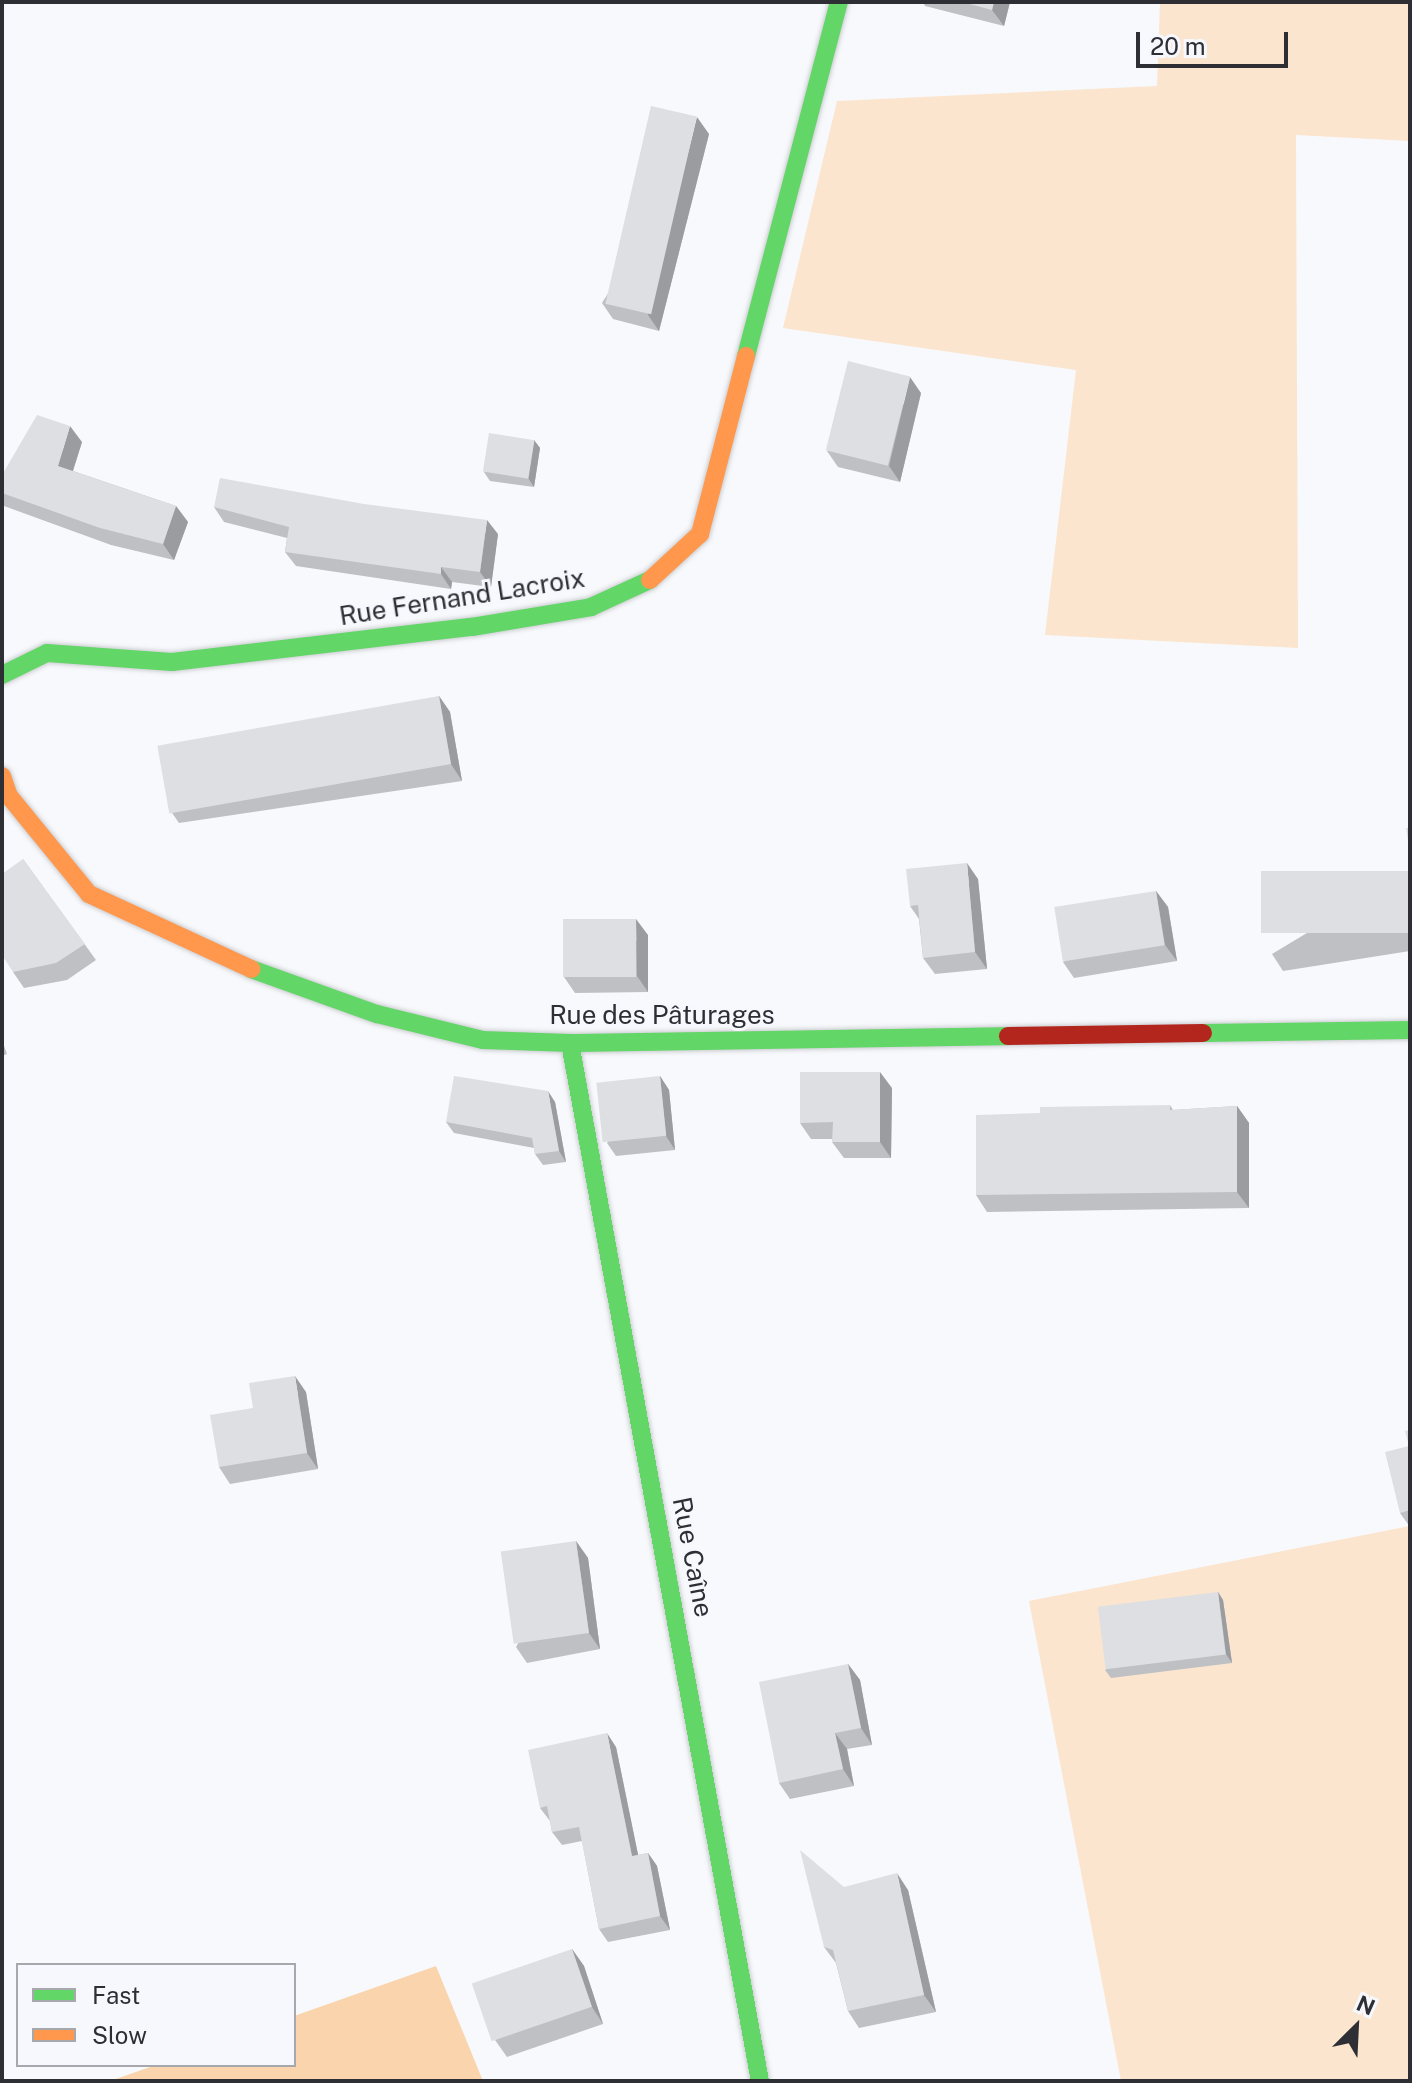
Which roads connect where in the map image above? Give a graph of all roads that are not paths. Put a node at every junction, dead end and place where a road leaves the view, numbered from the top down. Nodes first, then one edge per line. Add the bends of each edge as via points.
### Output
1 (839, 2) edge
2 (2, 675) edge
3 (2, 776) edge
4 (1410, 1030) edge
5 (570, 1043) junction
6 (760, 2081) edge

1 - 2 street, Rue Fernand Lacroix via 700,534 657,577 591,607 472,627 172,662 47,653
3 - 5 street, Rue des Pâturages via 9,796 89,894 243,966 377,1014 483,1040
4 - 5 street, Rue des Pâturages
5 - 6 street, Rue Caîne

